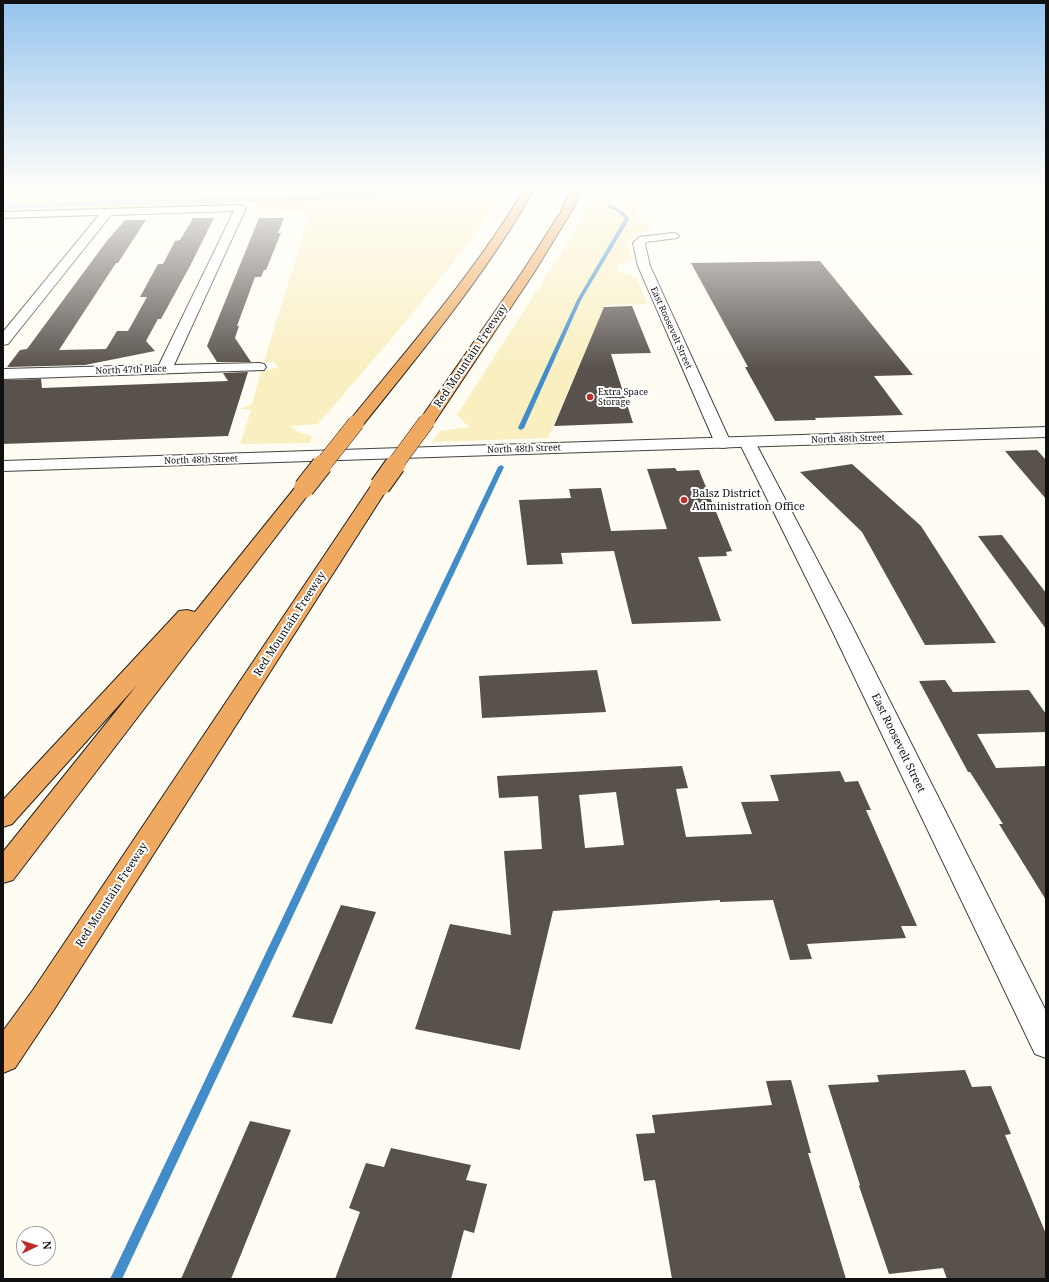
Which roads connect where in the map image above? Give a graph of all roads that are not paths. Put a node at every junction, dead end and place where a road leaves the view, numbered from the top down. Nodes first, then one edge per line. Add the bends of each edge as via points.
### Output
1 (77, 250) edge
2 (221, 250) edge
3 (490, 250) edge
4 (542, 250) edge
5 (640, 250) edge
6 (3, 341) edge
7 (258, 367) dead end
8 (165, 369) junction
9 (3, 374) edge
10 (1046, 432) edge
11 (735, 442) junction
12 (3, 466) edge
13 (304, 488) junction
14 (3, 818) edge
15 (3, 872) edge
16 (44, 999) junction
17 (1046, 1044) edge
18 (3, 1058) edge
19 (3, 1067) edge

1 - 6 street
2 - 8 street
3 - 13 highway, bridge via 462,291
4 - 16 highway, Red Mountain Freeway, bridge via 380,486
5 - 11 street, East Roosevelt Street via 644,266
7 - 8 street, North 47th Place
8 - 9 street, North 47th Place
10 - 11 street, North 48th Street
11 - 12 street, North 48th Street
11 - 17 street, East Roosevelt Street via 841,626
13 - 14 highway
13 - 15 highway
16 - 18 highway, Red Mountain Freeway
16 - 19 highway

